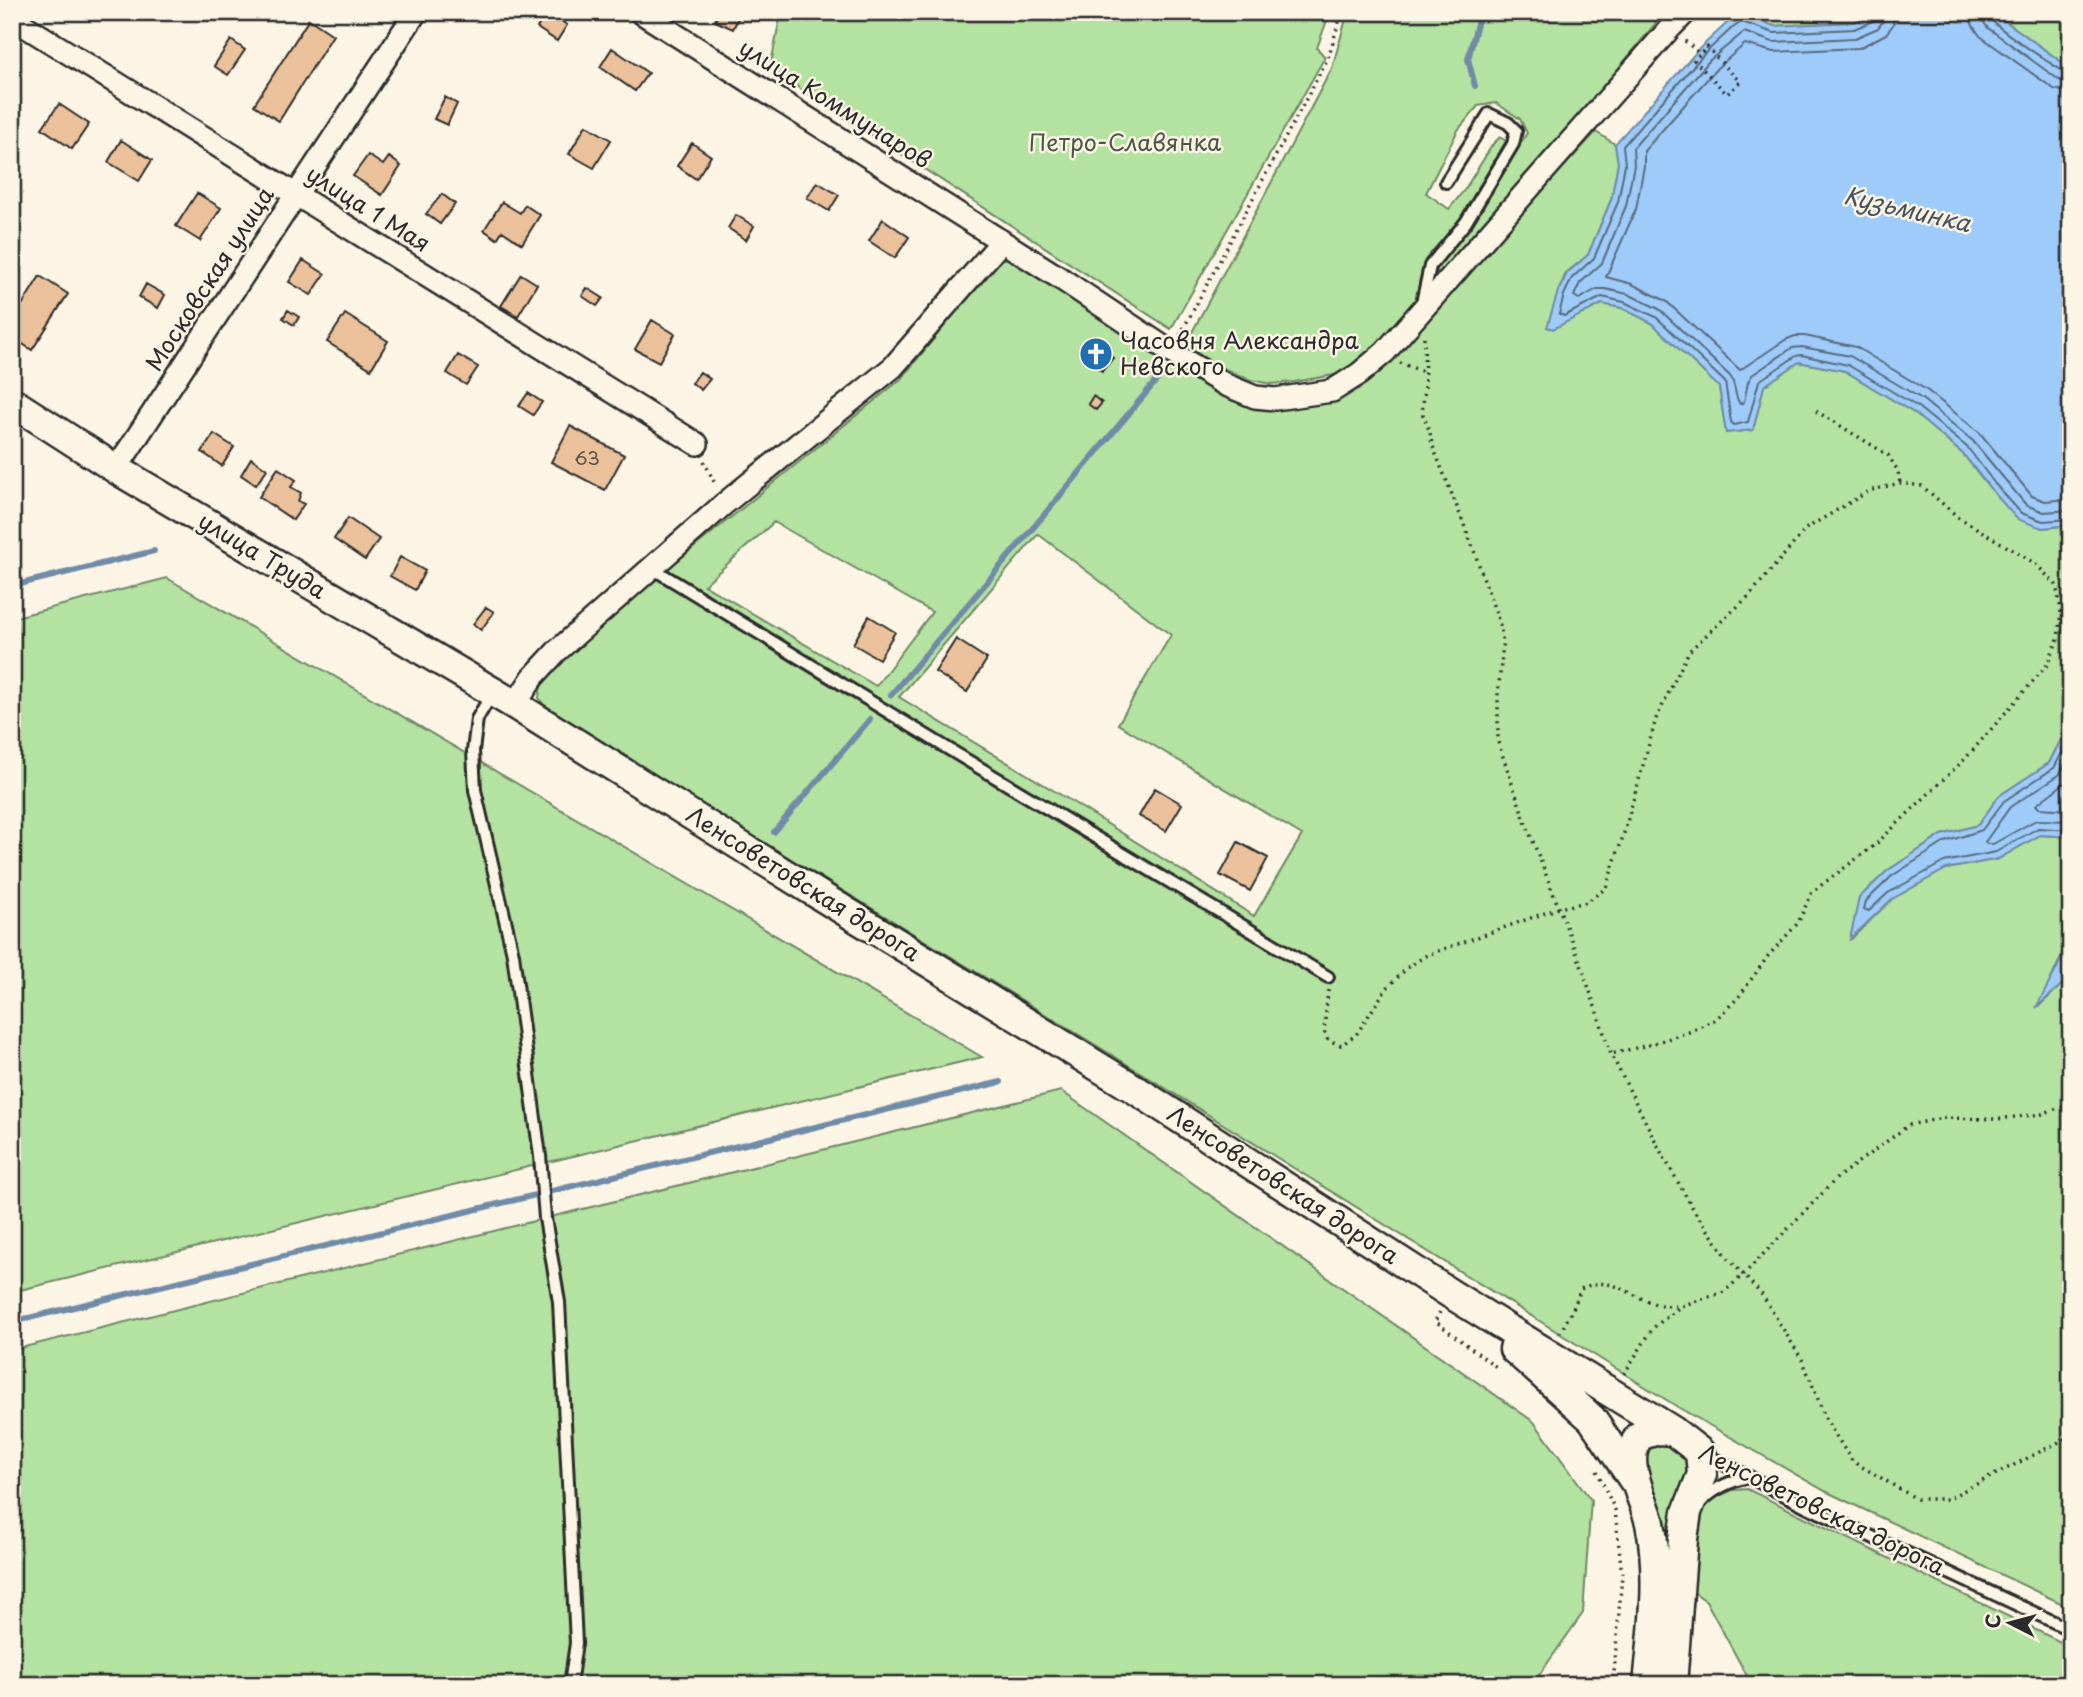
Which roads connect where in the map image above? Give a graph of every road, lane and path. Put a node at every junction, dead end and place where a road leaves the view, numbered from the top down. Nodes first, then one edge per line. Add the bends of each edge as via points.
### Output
1 (416, 12) edge
2 (640, 12) edge
3 (1342, 12) edge
4 (1686, 12) edge
5 (12, 18) edge
6 (1680, 36) dead end
7 (1700, 54) junction
8 (1446, 182) dead end
9 (296, 195) junction
10 (1002, 241) junction
11 (1420, 312) junction
12 (1171, 352) junction
13 (12, 402) edge
14 (1816, 411) dead end
15 (699, 450) joint
16 (116, 469) junction
17 (1900, 483) junction
18 (720, 495) dead end
19 (652, 568) junction
20 (487, 702) dead end
21 (515, 705) junction
22 (1559, 908) junction
23 (1328, 977) joint
24 (1611, 1054) junction
25 (2071, 1103) edge
26 (1743, 1275) junction
27 (1451, 1294) junction
28 (1681, 1306) junction
29 (1548, 1354) junction
30 (1499, 1369) dead end
31 (1612, 1393) junction
32 (1673, 1431) junction
33 (2071, 1436) edge
34 (1700, 1452) junction
35 (1594, 1462) dead end
36 (1748, 1477) junction
37 (1639, 1488) junction
38 (1685, 1524) junction
39 (2071, 1630) edge
40 (570, 1685) edge
41 (1613, 1685) edge
42 (1648, 1685) edge
43 (1672, 1685) edge

1 - 9 street, Московская улица
2 - 10 street, улица Коммунаров
3 - 12 path via 1328,58
4 - 11 street, улица Коммунаров
5 - 9 street, улица 1 Мая
6 - 7 path
7 - 7 path via 1694,60 1727,94 1740,82 1707,47
8 - 11 lane via 1489,114 1516,131 1513,144 1466,222 1430,266
9 - 15 street, улица 1 Мая
9 - 16 street, Московская улица
10 - 12 street, улица Коммунаров
10 - 19 street via 893,367
11 - 12 street, улица Коммунаров via 1385,352 1332,391 1275,399 1255,397
11 - 22 path via 1424,335 1422,412 1500,625 1498,742
13 - 16 street, улица Труда
14 - 17 path via 1888,455
15 - 18 path
16 - 21 street, улица Труда
17 - 22 path via 1869,491 1807,528 1749,596 1689,651 1656,719 1606,888 1587,902
17 - 24 path via 1922,486 1958,517 2036,564 2056,585 2061,610 2058,639 2047,665 1966,758 1875,845 1812,892 1797,923 1738,998 1716,1018 1692,1031
19 - 21 street via 557,651
19 - 23 lane
20 - 40 lane via 477,719 475,790 513,954 559,1302 576,1643
21 - 27 street, Ленсоветовская дорога via 1133,1088
22 - 23 path via 1427,955 1386,989 1356,1035 1341,1045 1328,1040 1324,1031
22 - 24 path
24 - 26 path via 1695,1212
25 - 26 path via 2042,1114 1943,1118 1909,1125 1838,1177
26 - 28 path via 1724,1292
26 - 33 path via 1762,1295 1803,1361 1826,1419 1852,1461 1917,1499 1947,1499
27 - 29 street, Ленсоветовская дорога
27 - 30 path via 1435,1321
27 - 37 street via 1592,1419
28 - 29 path via 1658,1305 1612,1284 1593,1282 1581,1289
28 - 31 path via 1654,1328
29 - 31 street, Ленсоветовская дорога
31 - 32 street, Ленсоветовская дорога
32 - 34 street, Ленсоветовская дорога
32 - 37 street via 1648,1432 1634,1444 1631,1455
34 - 36 lane, Ленсоветовская дорога
34 - 38 street via 1702,1474
35 - 41 path via 1615,1510 1622,1575
36 - 38 lane via 1716,1489
36 - 39 lane, Ленсоветовская дорога
37 - 42 street via 1650,1525 1656,1574
38 - 43 street

